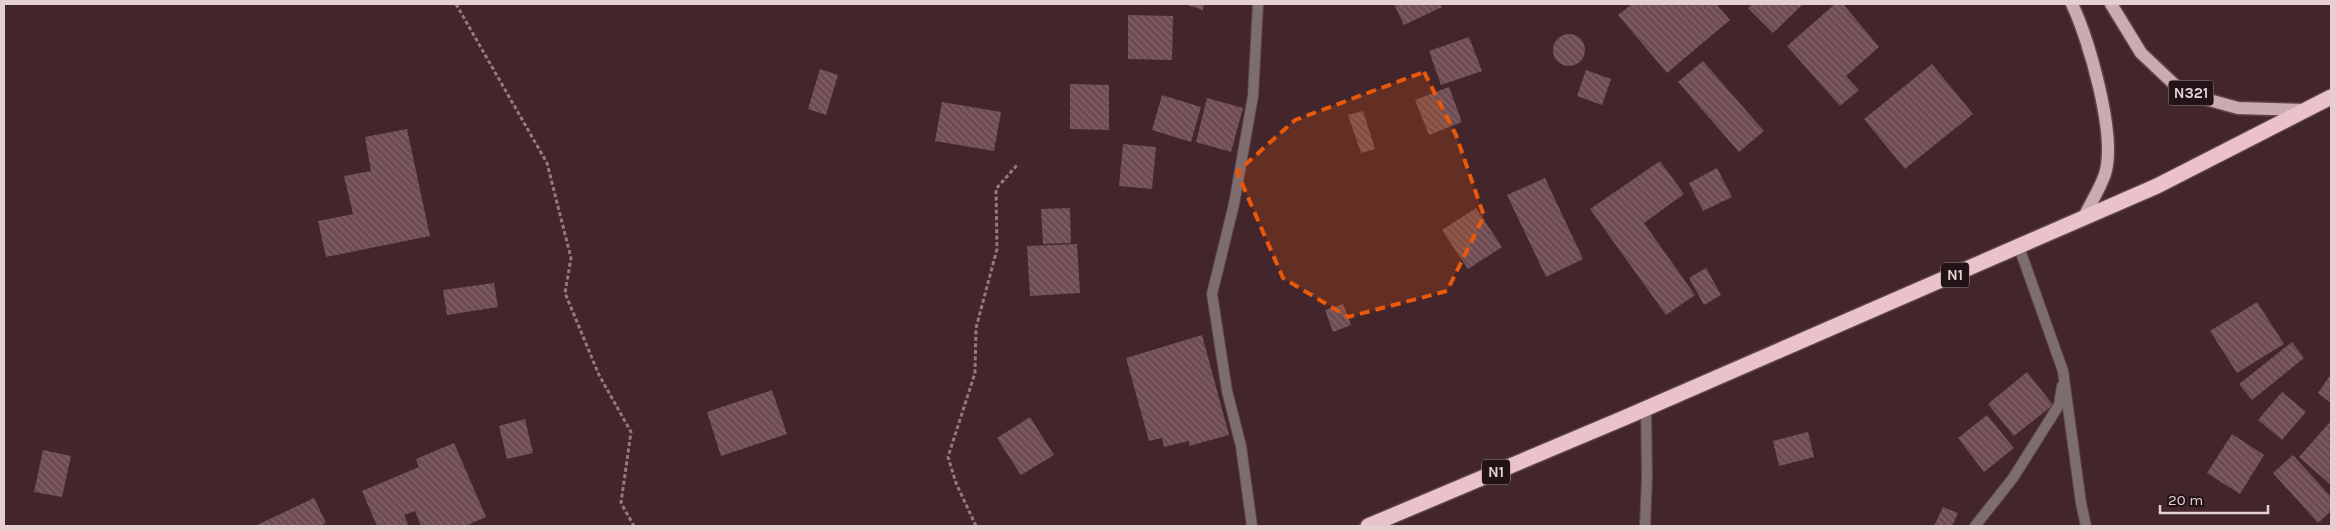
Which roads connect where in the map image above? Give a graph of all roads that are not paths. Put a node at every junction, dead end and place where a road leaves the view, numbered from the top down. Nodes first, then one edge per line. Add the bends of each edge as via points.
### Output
1 (1258, 4) edge
2 (2072, 4) edge
3 (2111, 4) edge
4 (2331, 98) edge
5 (2310, 110) junction
6 (2083, 218) junction
7 (2019, 247) junction
8 (2063, 371) junction
9 (1646, 409) junction
10 (1252, 526) edge
11 (1368, 526) edge
12 (1644, 526) edge
13 (1975, 526) edge
14 (2086, 526) edge

1 - 10 street via 1254,96 1234,204 1212,294 1227,391 1241,446
2 - 6 main road via 2097,78 2108,132 2105,173
3 - 5 main road, N321 via 2141,53 2176,86 2238,108
4 - 5 highway, N1
5 - 6 highway, N1 via 2157,186
6 - 7 highway, N1
7 - 8 street
7 - 9 highway, N1
8 - 13 street via 2059,404 2012,478
8 - 14 street via 2080,503
9 - 11 highway, N1
9 - 12 street

